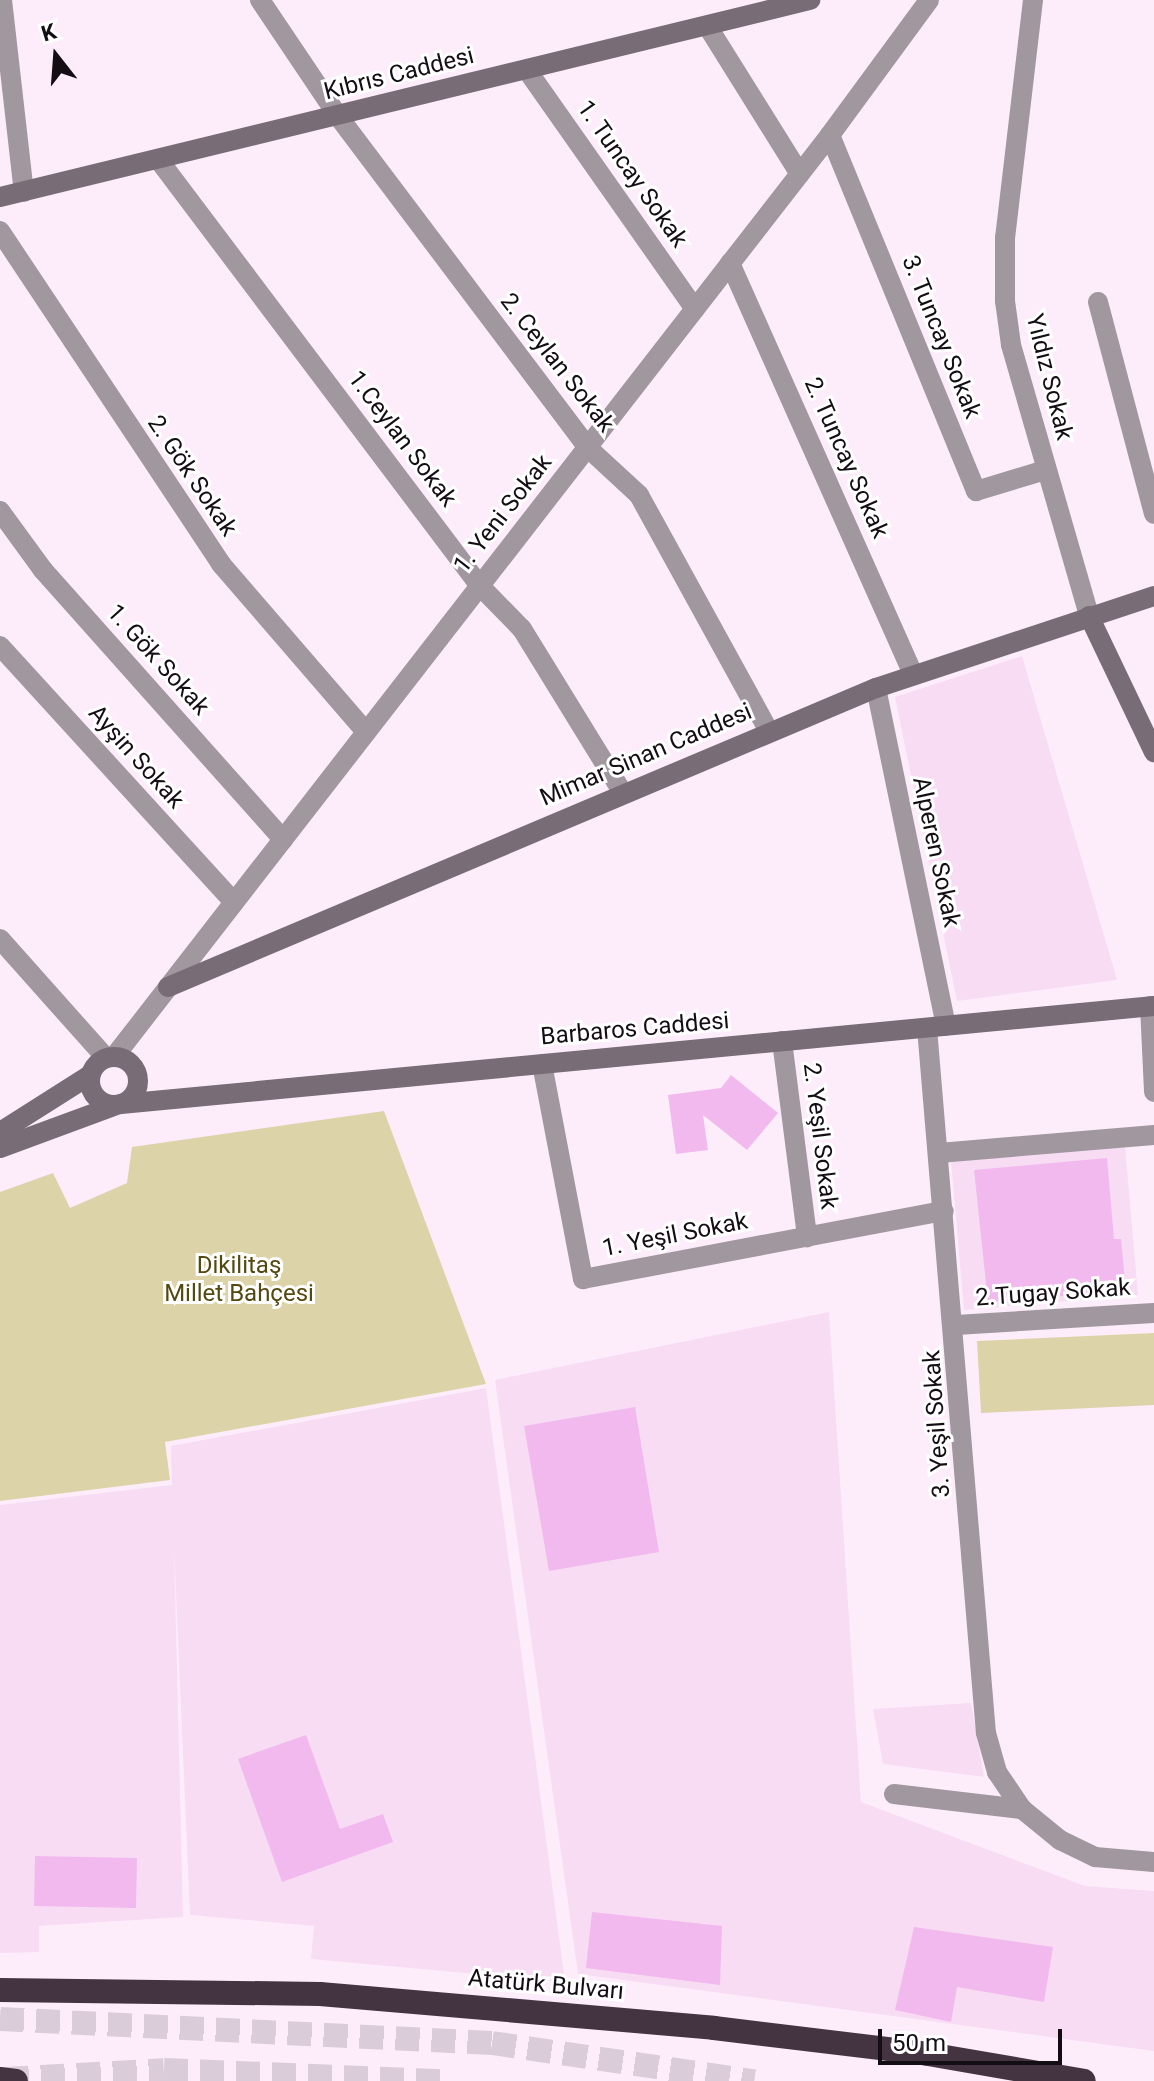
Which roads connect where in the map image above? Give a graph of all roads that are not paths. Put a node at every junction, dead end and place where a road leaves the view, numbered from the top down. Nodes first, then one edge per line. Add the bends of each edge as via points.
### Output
1 (2, 0) edge
2 (260, 0) edge
3 (810, 0) edge
4 (929, 0) edge
5 (1033, 0) edge
6 (708, 27) junction
7 (527, 70) junction
8 (338, 116) junction
9 (830, 135) junction
10 (158, 159) junction
11 (800, 174) junction
12 (24, 192) junction
13 (0, 197) edge
14 (0, 231) edge
15 (730, 263) junction
16 (1098, 302) dead end
17 (695, 309) junction
18 (587, 447) junction
19 (1045, 470) junction
20 (0, 511) edge
21 (1154, 514) edge
22 (480, 586) junction
23 (1154, 596) edge
24 (1089, 616) junction
25 (0, 646) edge
26 (913, 674) junction
27 (876, 688) junction
28 (769, 731) junction
29 (366, 732) junction
30 (1154, 752) edge
31 (623, 793) junction
32 (283, 839) junction
33 (234, 902) junction
34 (0, 939) edge
35 (168, 987) junction
36 (1152, 1006) edge
37 (936, 1027) junction
38 (782, 1041) junction
39 (110, 1057) junction
40 (542, 1064) junction
41 (90, 1075) junction
42 (1154, 1092) edge
43 (118, 1105) junction
44 (0, 1132) edge
45 (1154, 1135) edge
46 (0, 1148) edge
47 (939, 1153) junction
48 (944, 1211) junction
49 (807, 1237) junction
50 (1154, 1313) edge
51 (956, 1325) junction
52 (894, 1794) dead end
53 (1022, 1809) junction
54 (1154, 1862) edge
55 (0, 1990) edge
56 (1084, 2081) edge

1 - 12 street
2 - 8 street, 2. Ceylan Sokak
3 - 6 street, Kıbrıs Caddesi
4 - 9 street, 1. Yeni Sokak
5 - 19 street, Yıldız Sokak via 1005,237 1005,301 1011,345
6 - 7 street, Kıbrıs Caddesi
6 - 11 street
7 - 8 street, Kıbrıs Caddesi
7 - 17 street, 1. Tuncay Sokak
8 - 10 street, Kıbrıs Caddesi
8 - 18 street, 2. Ceylan Sokak
9 - 11 street, 1. Yeni Sokak
9 - 19 street, 3. Tuncay Sokak via 976,491
10 - 12 street, Kıbrıs Caddesi
10 - 22 street, 1.Ceylan Sokak
11 - 15 street, 1. Yeni Sokak
12 - 13 street, Kıbrıs Caddesi
14 - 29 street, 2. Gök Sokak via 221,564
15 - 17 street, 1. Yeni Sokak
15 - 26 street, 2. Tuncay Sokak
16 - 21 street
17 - 18 street, 1. Yeni Sokak
18 - 22 street, 1. Yeni Sokak
18 - 28 street, 2. Ceylan Sokak via 639,495
19 - 24 street, Yıldız Sokak
20 - 32 street, 1. Gök Sokak via 43,570
22 - 29 street, 1. Yeni Sokak
22 - 31 street, 1.Ceylan Sokak via 522,629
23 - 24 street, Mimar Sinan Caddesi
24 - 26 street, Mimar Sinan Caddesi
24 - 30 street
25 - 33 street, Ayşin Sokak
26 - 27 street, Mimar Sinan Caddesi
27 - 28 street, Mimar Sinan Caddesi
27 - 37 street, Alperen Sokak
28 - 31 street, Mimar Sinan Caddesi
29 - 32 street, 1. Yeni Sokak
31 - 35 street, Mimar Sinan Caddesi
32 - 33 street, 1. Yeni Sokak
33 - 35 street, 1. Yeni Sokak
34 - 39 street
35 - 39 street, 1. Yeni Sokak
36 - 37 street, Barbaros Caddesi
36 - 42 street
37 - 38 street, Barbaros Caddesi
37 - 47 street, 3. Yeşil Sokak
38 - 40 street, Barbaros Caddesi
38 - 49 street, 2. Yeşil Sokak
39 - 41 street
39 - 43 street via 137,1073 136,1092
40 - 43 street, Barbaros Caddesi
40 - 49 street, 1. Yeşil Sokak via 583,1279
41 - 43 street via 95,1096
41 - 44 street
43 - 46 street, Barbaros Caddesi
45 - 47 street
47 - 48 street, 3. Yeşil Sokak
48 - 49 street, 1. Yeşil Sokak
48 - 51 street, 3. Yeşil Sokak
50 - 51 street, 2.Tugay Sokak
51 - 53 street, 3. Yeşil Sokak via 986,1733 997,1772
52 - 53 street
53 - 54 street, 3. Yeşil Sokak via 1060,1840 1095,1857
55 - 56 highway, Atatürk Bulvarı via 336,1995 714,2028 928,2054

